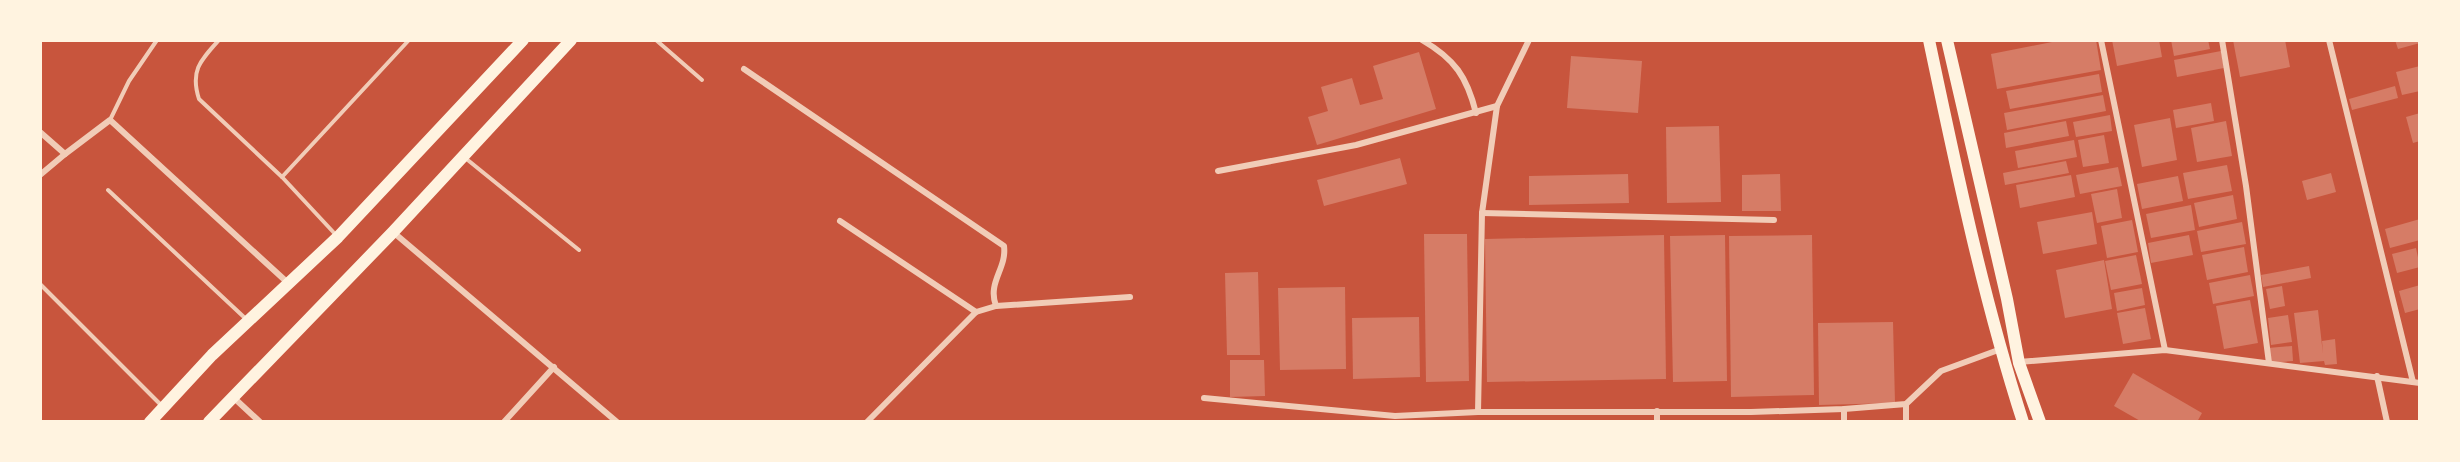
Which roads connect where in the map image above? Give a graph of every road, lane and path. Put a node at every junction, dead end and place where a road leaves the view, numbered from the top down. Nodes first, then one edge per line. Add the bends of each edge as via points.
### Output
1 (157, 40) edge
2 (219, 40) edge
3 (409, 40) edge
4 (523, 40) edge
5 (571, 40) edge
6 (656, 40) edge
7 (1422, 40) edge
8 (1529, 40) edge
9 (1929, 40) edge
10 (1947, 40) edge
11 (2101, 40) edge
12 (2222, 40) edge
13 (2329, 40) edge
14 (744, 69) dead end
15 (702, 80) dead end
16 (1497, 106) junction
17 (1476, 113) junction
18 (110, 120) junction
19 (40, 132) edge
20 (64, 154) junction
21 (463, 157) junction
22 (1218, 171) dead end
23 (40, 175) edge
24 (282, 177) junction
25 (108, 190) dead end
26 (1482, 213) junction
27 (840, 220) dead end
28 (1774, 220) dead end
29 (393, 232) junction
30 (338, 237) junction
31 (579, 250) dead end
32 (288, 283) junction
33 (40, 284) edge
34 (1130, 297) dead end
35 (996, 306) junction
36 (976, 312) junction
37 (249, 322) junction
38 (2001, 349) junction
39 (2165, 350) junction
40 (2004, 363) junction
41 (2019, 363) junction
42 (2269, 363) junction
43 (554, 367) junction
44 (2376, 376) junction
45 (2416, 382) edge
46 (233, 397) junction
47 (1204, 398) dead end
48 (1906, 404) junction
49 (163, 408) junction
50 (1844, 409) junction
51 (1657, 411) junction
52 (1478, 412) junction
53 (1751, 412) junction
54 (1394, 419) edge
55 (616, 421) edge
56 (150, 422) edge
57 (209, 422) edge
58 (260, 422) edge
59 (504, 422) edge
60 (867, 422) edge
61 (1657, 422) edge
62 (1752, 422) edge
63 (1844, 422) edge
64 (1906, 422) edge
65 (2023, 422) edge
66 (2040, 422) edge
67 (2387, 422) edge

1 - 18 lane via 129,81
2 - 24 lane via 202,59 194,82 199,99
3 - 24 lane
4 - 30 main road
5 - 21 main road
6 - 15 lane
7 - 17 street via 1444,52 1461,74
8 - 16 street
9 - 38 main road
10 - 41 main road
11 - 39 street
12 - 42 street
13 - 45 street
14 - 35 street via 1004,246 1005,255 993,285
16 - 17 street
16 - 26 street
17 - 22 street via 1356,145
18 - 20 street
18 - 32 street
19 - 20 street
20 - 23 street
21 - 29 main road
21 - 31 lane
24 - 30 lane
25 - 37 lane
26 - 28 street
26 - 52 street
27 - 36 street
29 - 43 street
29 - 46 main road
30 - 32 main road
32 - 37 main road
33 - 49 lane
34 - 35 street
35 - 36 street
36 - 60 street
37 - 49 main road
38 - 40 main road
38 - 48 street via 1941,371
39 - 41 street
39 - 42 street
40 - 41 street
40 - 65 main road
41 - 66 main road
42 - 44 street
43 - 55 street
43 - 59 street
44 - 45 street
44 - 67 street
46 - 57 main road
46 - 58 street
47 - 54 street
48 - 50 street
48 - 64 street
49 - 56 main road
50 - 53 street
50 - 63 street
51 - 52 street
51 - 53 street
51 - 61 street
52 - 54 street
53 - 62 street

